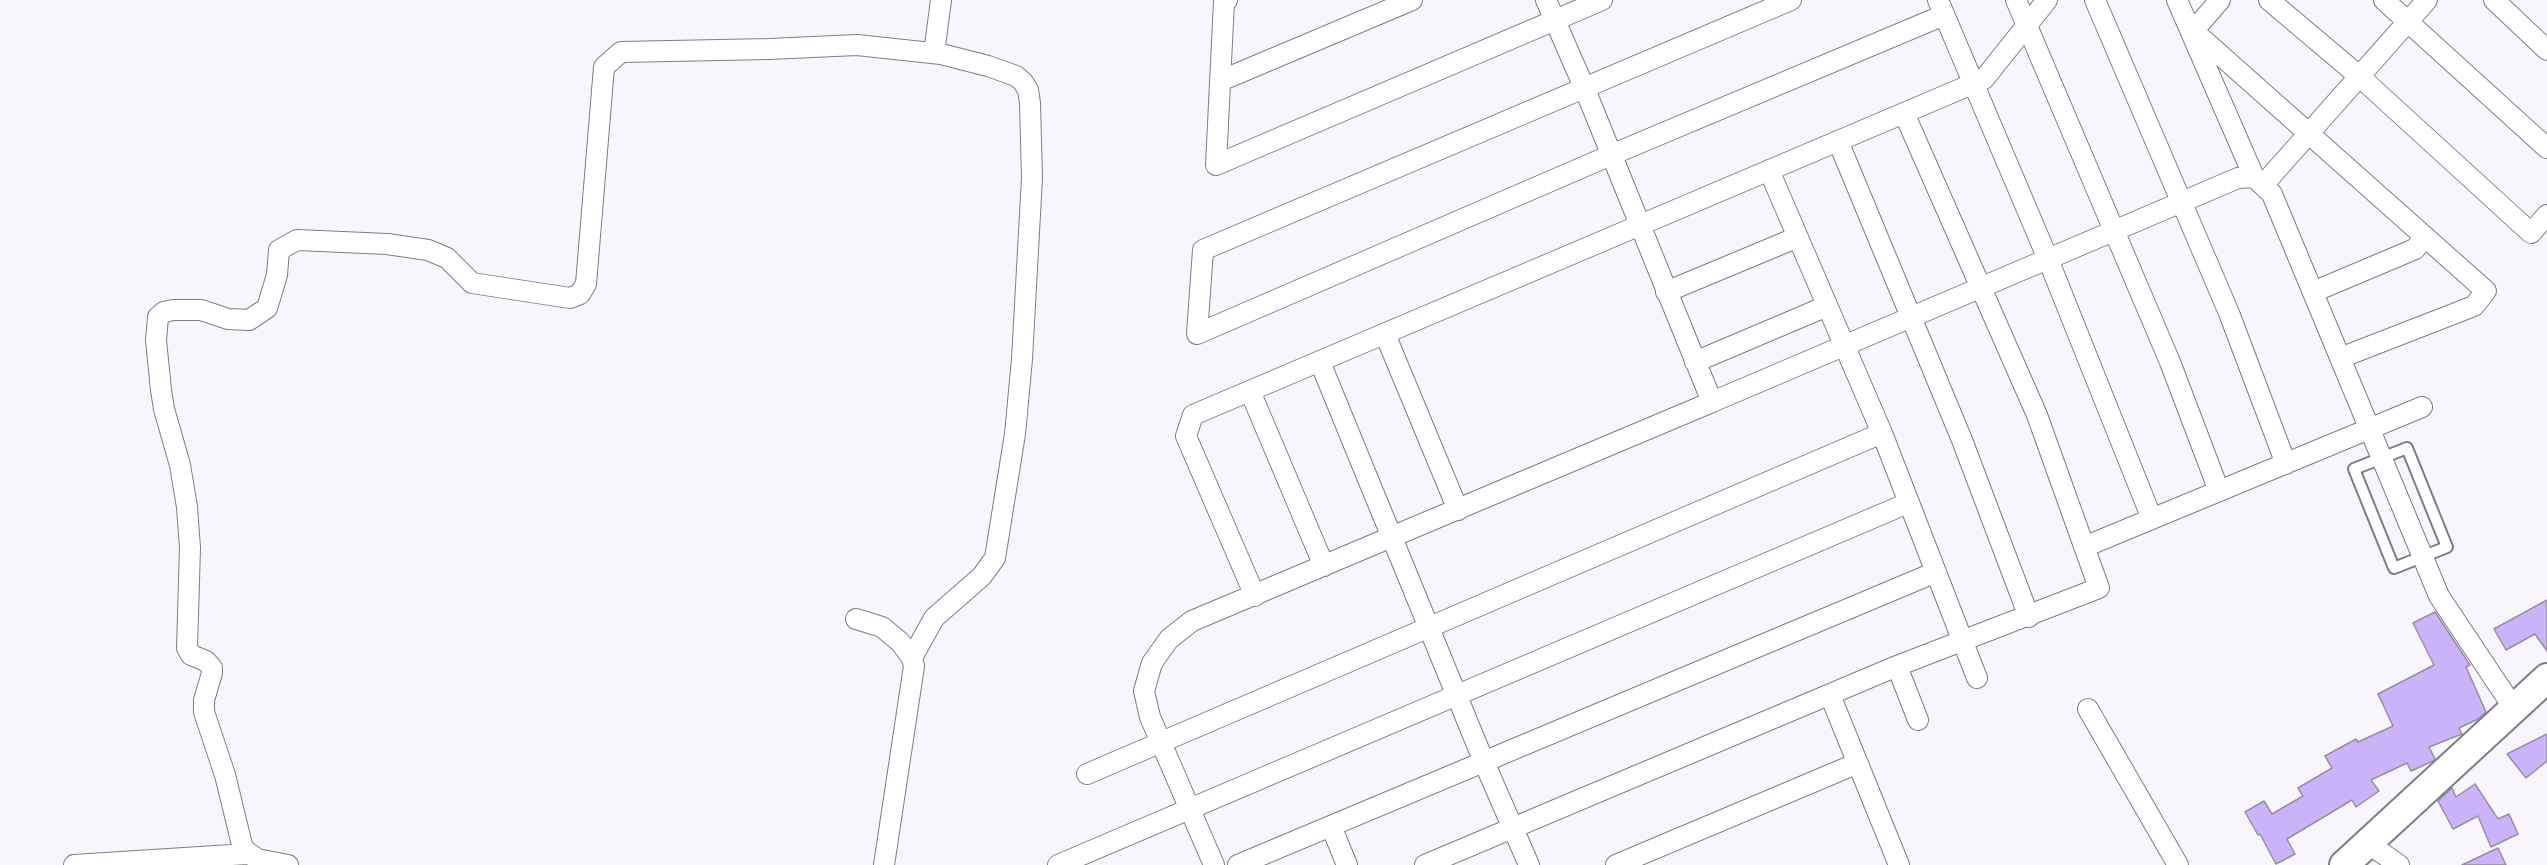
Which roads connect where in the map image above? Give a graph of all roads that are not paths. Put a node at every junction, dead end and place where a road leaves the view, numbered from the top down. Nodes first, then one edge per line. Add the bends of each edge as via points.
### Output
1 (940, 0) edge
2 (1227, 0) edge
3 (1412, 0) edge
4 (1546, 0) edge
5 (1602, 0) edge
6 (1791, 0) edge
7 (2016, 0) edge
8 (2047, 0) edge
9 (2095, 0) edge
10 (2178, 0) edge
11 (2220, 0) edge
12 (2269, 0) edge
13 (2384, 0) edge
14 (2427, 0) edge
15 (2494, 0) edge
16 (1941, 7) edge
17 (1555, 20) junction
18 (2409, 20) junction
19 (2026, 26) junction
20 (2190, 28) junction
21 (2547, 50) edge
22 (934, 53) junction
23 (2360, 76) junction
24 (1220, 81) junction
25 (1973, 84) junction
26 (1584, 87) junction
27 (1904, 113) junction
28 (2309, 134) junction
29 (1838, 141) junction
30 (2547, 148) edge
31 (1611, 155) junction
32 (1769, 170) junction
33 (2259, 181) junction
34 (2183, 201) junction
35 (2547, 215) edge
36 (1639, 225) junction
37 (2114, 230) junction
38 (1798, 237) junction
39 (2425, 237) junction
40 (2048, 259) junction
41 (1980, 287) junction
42 (1666, 292) junction
43 (2313, 292) junction
44 (1827, 306) junction
45 (1911, 317) junction
46 (1385, 334) junction
47 (1844, 346) junction
48 (2340, 358) junction
49 (1320, 362) junction
50 (1695, 362) junction
51 (1250, 391) junction
52 (1712, 402) junction
53 (2422, 407) dead end
54 (2369, 429) junction
55 (1882, 433) junction
56 (2381, 458) junction
57 (2286, 464) junction
58 (2219, 491) junction
59 (1908, 502) junction
60 (1458, 510) junction
61 (2152, 519) junction
62 (1392, 538) junction
63 (2084, 547) junction
64 (2422, 557) junction
65 (1324, 566) junction
66 (1936, 572) junction
67 (1255, 596) junction
68 (2029, 617) junction
69 (856, 618) dead end
70 (1428, 628) junction
71 (1962, 640) junction
72 (912, 658) junction
73 (1897, 666) junction
74 (1977, 678) dead end
75 (2547, 678) edge
76 (1830, 694) junction
77 (1456, 696) junction
78 (2088, 709) dead end
79 (2515, 710) junction
80 (1918, 720) dead end
81 (1160, 741) junction
82 (1484, 762) junction
83 (1858, 763) junction
84 (1087, 774) dead end
85 (1190, 810) junction
86 (1331, 826) junction
87 (1513, 828) junction
88 (2369, 844) junction
89 (247, 854) junction
90 (74, 865) edge
91 (288, 865) edge
92 (884, 865) edge
93 (1058, 865) edge
94 (1214, 865) edge
95 (1238, 865) edge
96 (1347, 865) edge
97 (1425, 865) edge
98 (1529, 865) edge
99 (1616, 865) edge
100 (1899, 865) edge
101 (2178, 865) edge
102 (2344, 865) edge
103 (2399, 865) edge

1 - 22 street
2 - 24 street
3 - 24 street
4 - 17 street
5 - 17 street
6 - 26 street
7 - 19 street
8 - 19 street
9 - 34 street
10 - 20 street
11 - 20 street via 2202,21
12 - 23 street
13 - 18 street
14 - 18 street
15 - 21 street
16 - 25 street
16 - 31 street
17 - 24 street via 1216,165
17 - 26 street
18 - 23 street
18 - 30 street
19 - 25 street via 1984,79
19 - 37 street
20 - 28 street
20 - 33 street
22 - 72 street via 1016,76 1026,86 1030,97 1032,178 1017,412 995,558 982,576 934,618
22 - 89 street via 857,45 621,52 604,67 586,284 580,294 570,298 472,283 447,258 428,250 297,240 279,250 277,275 267,308 249,320 228,319 201,310 173,310 158,316 161,390 187,507 187,648 212,668 204,711 225,775 240,843
23 - 28 street
23 - 35 street via 2531,233
25 - 27 street
25 - 40 street
26 - 31 street
26 - 31 street via 1203,250 1197,334
27 - 29 street
27 - 41 street
28 - 33 street
28 - 39 street
29 - 32 street
29 - 45 street
31 - 36 street
32 - 36 street
32 - 38 street
33 - 34 street via 2238,178
33 - 43 street via 2272,194
34 - 37 street
34 - 57 street
36 - 42 street
36 - 46 street
37 - 40 street
37 - 58 street
38 - 42 street
38 - 44 street
39 - 43 street via 2415,249
39 - 48 street via 2486,291 2474,306
40 - 41 street
40 - 61 street
41 - 45 street
41 - 63 street via 2037,415
42 - 50 street
43 - 48 street
44 - 47 street
44 - 50 street
45 - 47 street
45 - 68 street
46 - 49 street
46 - 60 street
47 - 52 street
47 - 55 street
48 - 54 street
49 - 51 street
49 - 62 street
50 - 52 street
51 - 65 street
51 - 67 street via 1193,415 1186,436
52 - 60 street
53 - 54 street
54 - 56 street
54 - 57 street
55 - 59 street
55 - 70 street
56 - 64 street
56 - 64 lane via 2407,448 2448,547
56 - 64 lane via 2354,469 2394,568
57 - 58 street
58 - 61 street
59 - 66 street
59 - 77 street
60 - 62 street
61 - 63 street
62 - 65 street
62 - 70 street
63 - 68 street via 2099,588
64 - 79 street via 2439,596
65 - 67 street
66 - 71 street
66 - 82 street
67 - 81 street via 1192,621 1169,639 1152,663 1144,691
68 - 71 street
69 - 72 street via 882,627
70 - 77 street
70 - 81 street
71 - 73 street
71 - 74 street
72 - 92 street via 914,666
73 - 76 street
73 - 80 street
75 - 79 street
76 - 83 street
76 - 87 street
77 - 82 street
77 - 85 street
78 - 101 street
79 - 88 street
81 - 84 street
81 - 85 street
82 - 86 street
82 - 87 street
82 - 95 street
83 - 99 street
83 - 100 street
85 - 93 street
85 - 94 street
86 - 95 street
86 - 96 street
87 - 97 street
87 - 98 street
88 - 102 street
88 - 103 street
89 - 90 street
89 - 91 street

